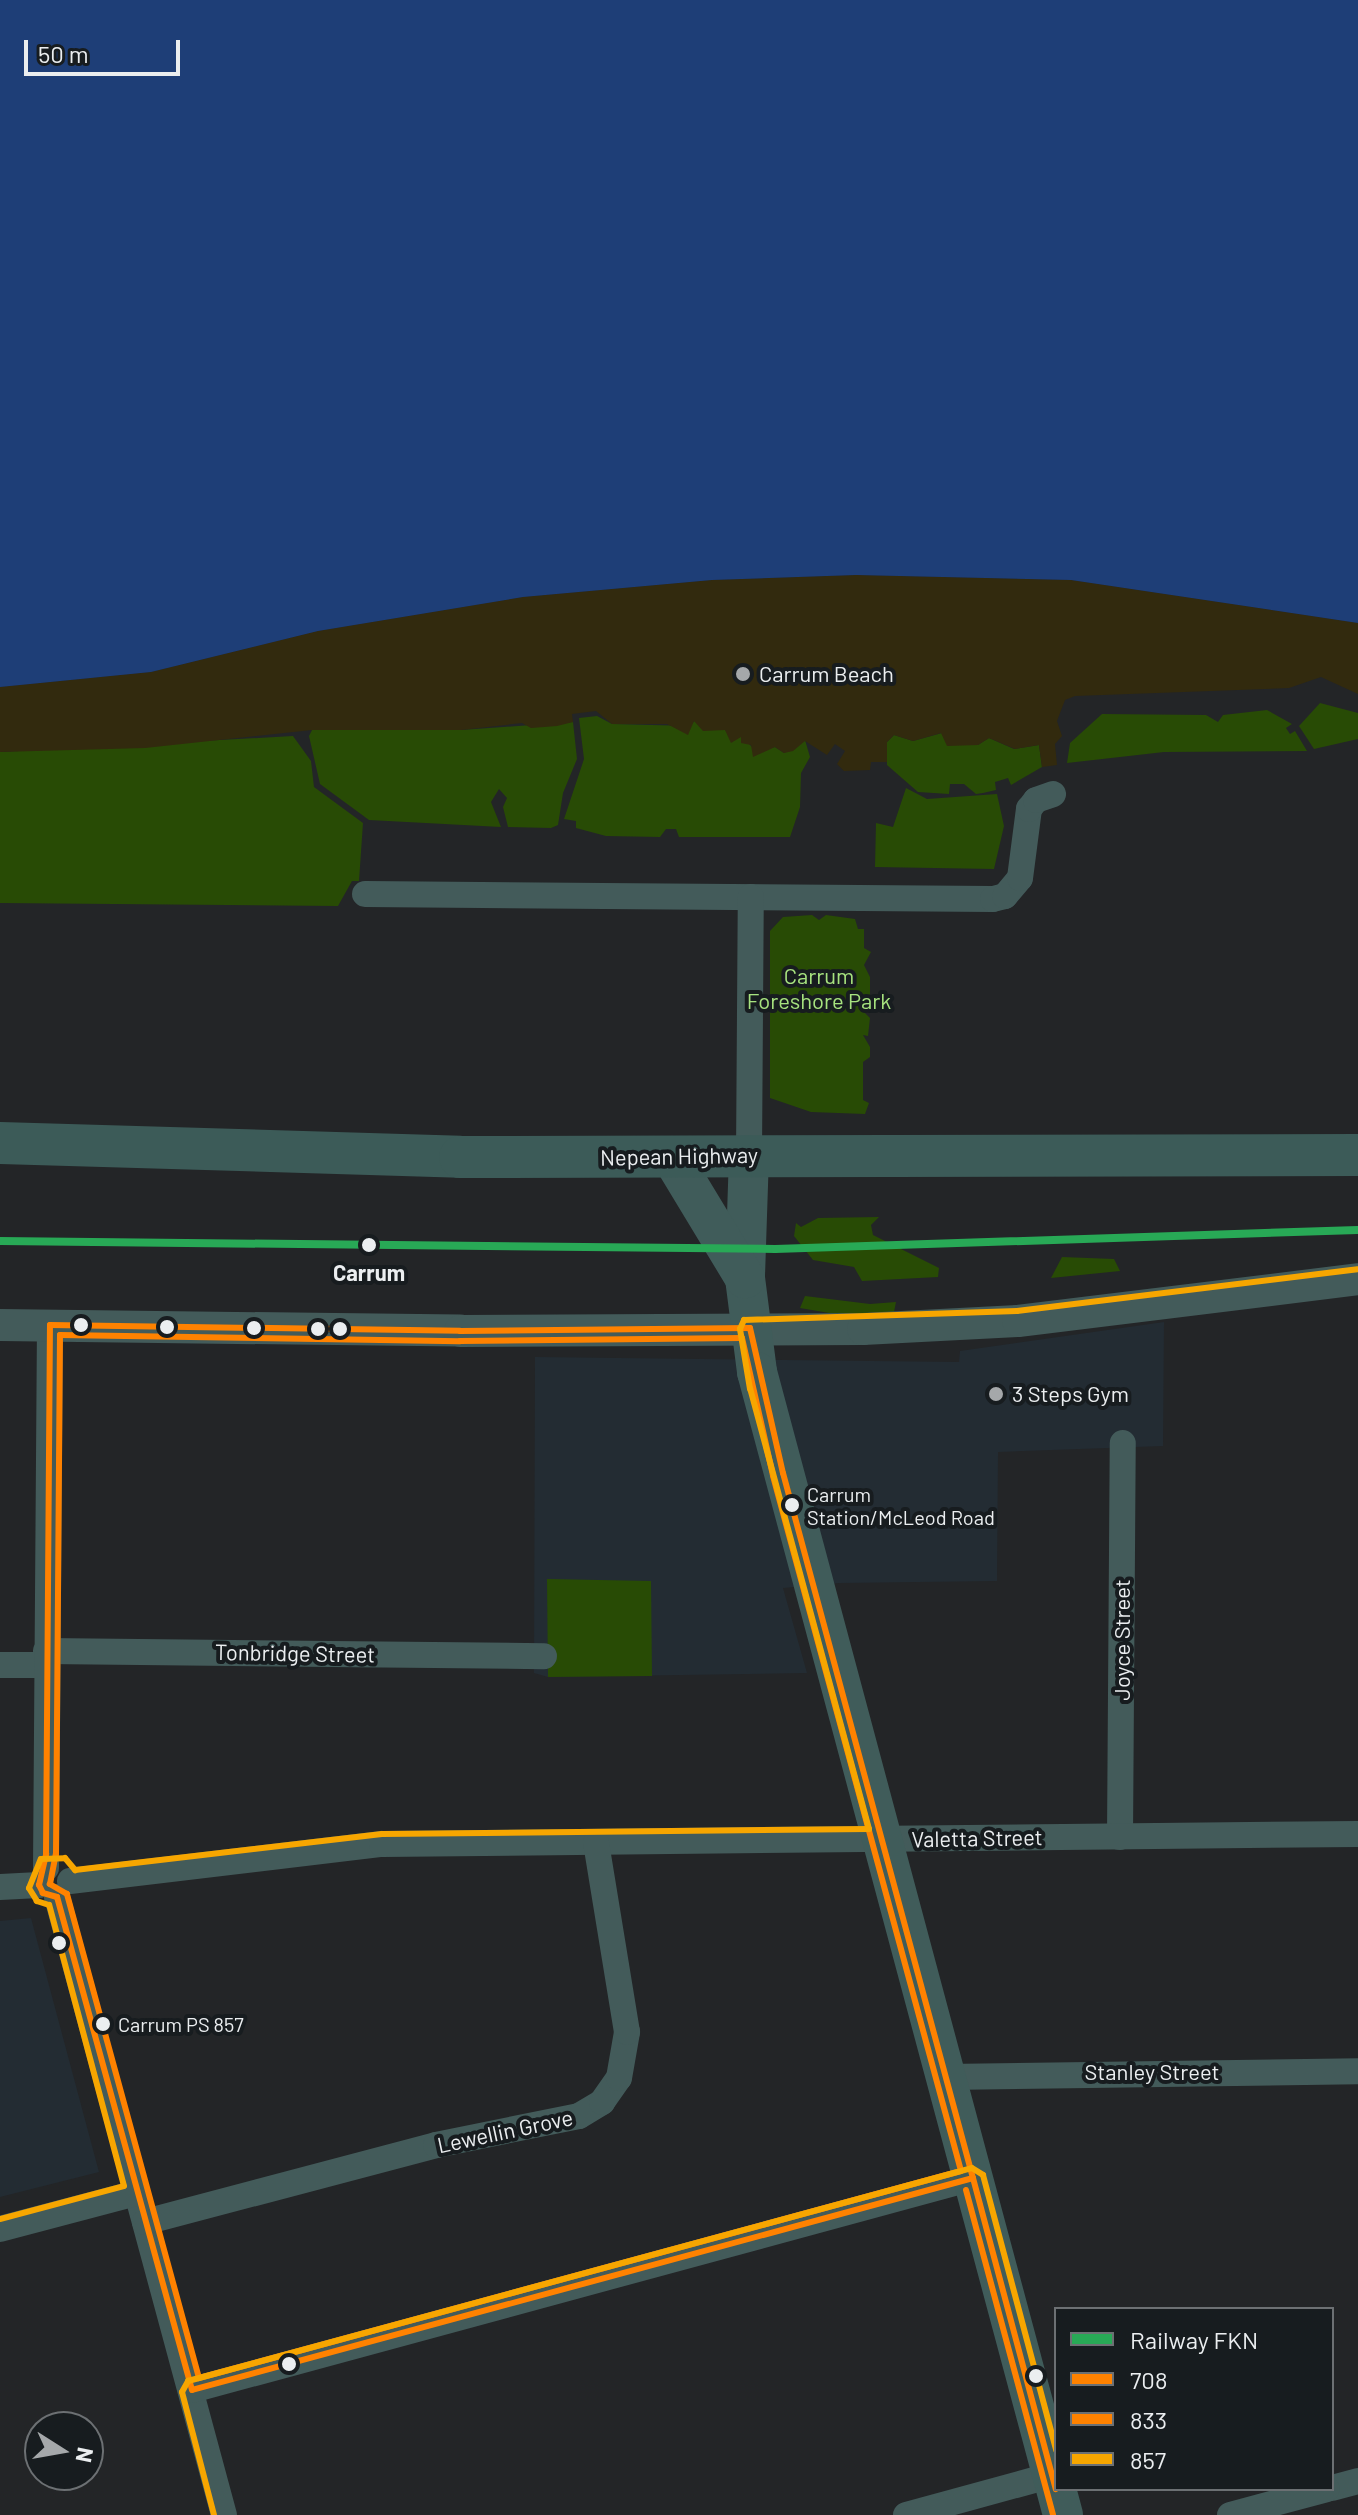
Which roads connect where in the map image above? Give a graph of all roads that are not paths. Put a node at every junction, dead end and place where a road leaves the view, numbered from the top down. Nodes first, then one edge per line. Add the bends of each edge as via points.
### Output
1 (1053, 794) dead end
2 (365, 894) dead end
3 (751, 897) junction
4 (0, 1143) edge
5 (749, 1155) junction
6 (1358, 1155) edge
7 (671, 1156) junction
8 (745, 1278) junction
9 (1358, 1279) edge
10 (0, 1325) edge
11 (50, 1325) junction
12 (750, 1328) junction
13 (1123, 1443) dead end
14 (544, 1656) dead end
15 (46, 1658) junction
16 (0, 1665) edge
17 (1358, 1834) edge
18 (1120, 1837) junction
19 (882, 1839) junction
20 (596, 1843) junction
21 (53, 1883) junction
22 (0, 1887) edge
23 (1358, 2071) edge
24 (946, 2077) junction
25 (973, 2178) junction
26 (136, 2193) junction
27 (145, 2222) junction
28 (0, 2229) edge
29 (192, 2390) junction
30 (1052, 2475) junction
31 (1358, 2481) edge
32 (1054, 2482) edge
33 (1334, 2487) edge
34 (1056, 2491) edge
35 (1318, 2491) edge
36 (224, 2515) edge
37 (906, 2515) edge
38 (1063, 2515) edge
39 (1230, 2515) edge

1 - 3 street via 1029,809 1022,874 1014,888 993,899
2 - 3 street
3 - 5 street
4 - 7 highway, Nepean Highway via 460,1157
5 - 6 highway, Nepean Highway
5 - 7 highway, Nepean Highway
5 - 8 main road
7 - 8 main road
8 - 12 main road
9 - 12 street via 1018,1321
10 - 11 street
11 - 12 street via 460,1331
11 - 15 street
12 - 19 main road via 760,1386
13 - 18 street, Joyce Street
14 - 15 street, Tonbridge Street
15 - 16 street, Tonbridge Street
15 - 21 street
17 - 18 street, Valetta Street
18 - 19 street, Valetta Street
19 - 20 street, Valetta Street
19 - 24 main road
20 - 21 street, Valetta Street via 364,1845
20 - 27 street, Lewellin Grove via 627,2032 619,2078 602,2102 579,2116 436,2145
21 - 22 street, Valetta Street
21 - 26 street
23 - 24 street, Stanley Street
24 - 25 main road
25 - 29 street
25 - 30 main road
26 - 27 street
26 - 28 street
27 - 29 street
29 - 36 street
30 - 32 main road
30 - 37 street
31 - 33 street
34 - 38 main road
35 - 39 street

